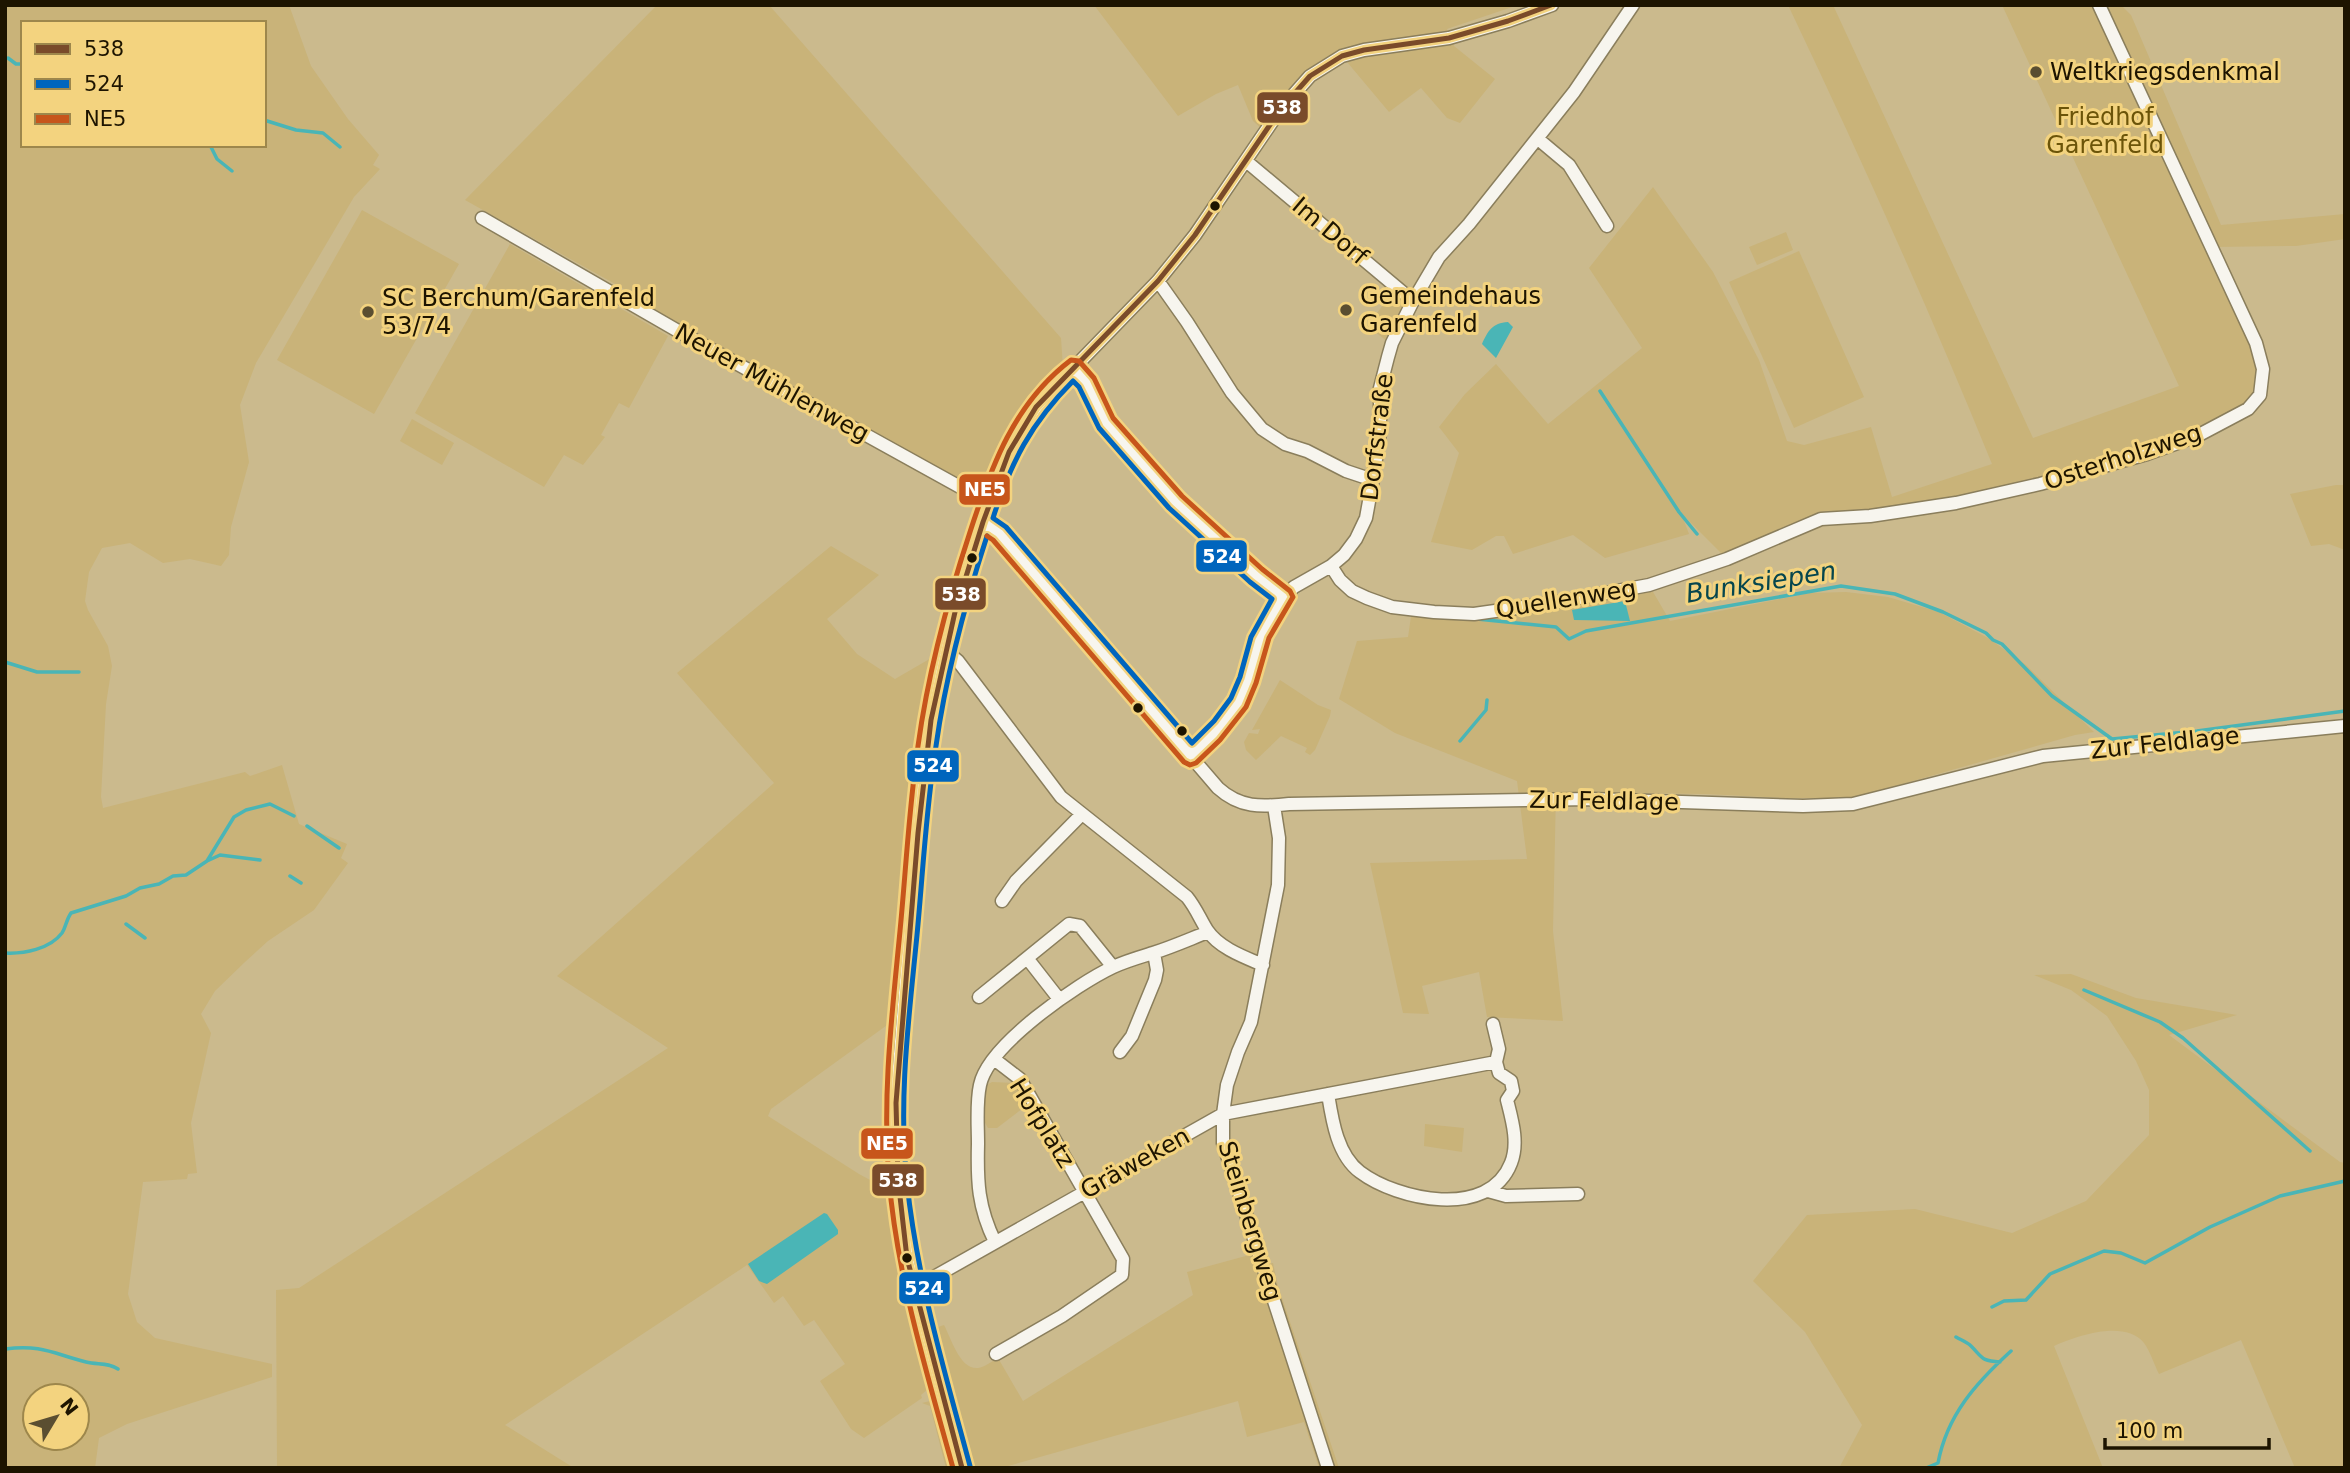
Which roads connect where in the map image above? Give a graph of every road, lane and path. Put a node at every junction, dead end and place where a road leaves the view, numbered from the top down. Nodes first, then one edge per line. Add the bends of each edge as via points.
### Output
1 (1552, 5) edge
2 (1633, 5) edge
3 (2099, 5) edge
4 (1538, 139) junction
5 (1246, 161) junction
6 (482, 218) dead end
7 (1607, 226) dead end
8 (1158, 281) junction
9 (1413, 301) junction
10 (1073, 368) junction
11 (1373, 480) junction
12 (989, 503) junction
13 (983, 522) junction
14 (1805, 524) joint
15 (1331, 566) junction
16 (1284, 597) junction
17 (945, 650) junction
18 (2345, 726) edge
19 (1191, 756) junction
20 (1274, 806) junction
21 (1081, 815) junction
22 (1002, 901) dead end
23 (1208, 932) junction
24 (1154, 953) junction
25 (1027, 958) junction
26 (1263, 965) junction
27 (1114, 967) junction
28 (979, 997) dead end
29 (1059, 999) junction
30 (1493, 1024) dead end
31 (1120, 1052) dead end
32 (994, 1059) junction
33 (1496, 1062) junction
34 (1328, 1094) junction
35 (1223, 1114) junction
36 (1489, 1191) junction
37 (1084, 1192) junction
38 (1578, 1194) dead end
39 (995, 1242) junction
40 (913, 1282) junction
41 (996, 1354) dead end
42 (962, 1468) edge
43 (1328, 1468) edge

1 - 5 street via 1449,38 1342,56 1294,92
2 - 4 street, Dorfstraße
3 - 14 street, Osterholzweg via 2256,342 2263,369 2260,395 2248,410 2228,421 2133,458 1956,503
4 - 7 street via 1569,165
4 - 9 street, Dorfstraße via 1439,257
5 - 8 street
5 - 9 street, Im Dorf
6 - 12 street, Neuer Mühlenweg
8 - 10 street
8 - 11 street via 1232,393 1262,429 1285,444
9 - 11 street, Dorfstraße via 1392,343 1380,388
10 - 12 street via 1020,431
10 - 16 street via 1086,382 1106,423 1176,502
11 - 15 street, Dorfstraße via 1366,517 1356,539
12 - 13 street
13 - 17 street
13 - 19 street, Zur Feldlage via 999,533
14 - 15 street, Quellenweg via 1727,559 1649,585 1474,614 1392,607 1352,591
15 - 16 street, Dorfstraße
16 - 19 street, Dorfstraße via 1265,626 1246,687 1233,711
17 - 21 street via 1061,797
17 - 40 street via 922,787 896,1103 898,1180
18 - 20 street, Zur Feldlage via 2043,756 1853,804 1555,799
19 - 20 street, Zur Feldlage via 1233,800 1253,807
20 - 26 street, Steinbergweg via 1278,885
21 - 22 street
21 - 23 street via 1187,897
23 - 24 street
23 - 26 street via 1230,950
24 - 27 street
24 - 31 street via 1156,980 1132,1036
25 - 27 street via 1075,923
25 - 28 street
25 - 29 street
26 - 35 street, Steinbergweg via 1251,1022 1227,1085
27 - 29 street
29 - 32 street via 1008,1041
30 - 33 street via 1499,1049
32 - 37 street, Hofplatz via 1020,1079
32 - 39 street via 980,1083 978,1170 981,1207
33 - 34 street, Gräweken
33 - 36 street via 1499,1073 1511,1081 1513,1091 1507,1100 1514,1132 1511,1163
34 - 35 street, Gräweken
34 - 36 street via 1336,1132 1358,1171 1399,1192 1429,1198 1456,1200
35 - 37 street, Gräweken
35 - 43 street, Steinbergweg via 1223,1143
36 - 38 street via 1506,1196
37 - 39 street, Gräweken
37 - 41 street, Hofplatz via 1123,1259 1122,1275
39 - 40 street, Gräweken via 934,1277
40 - 42 street

